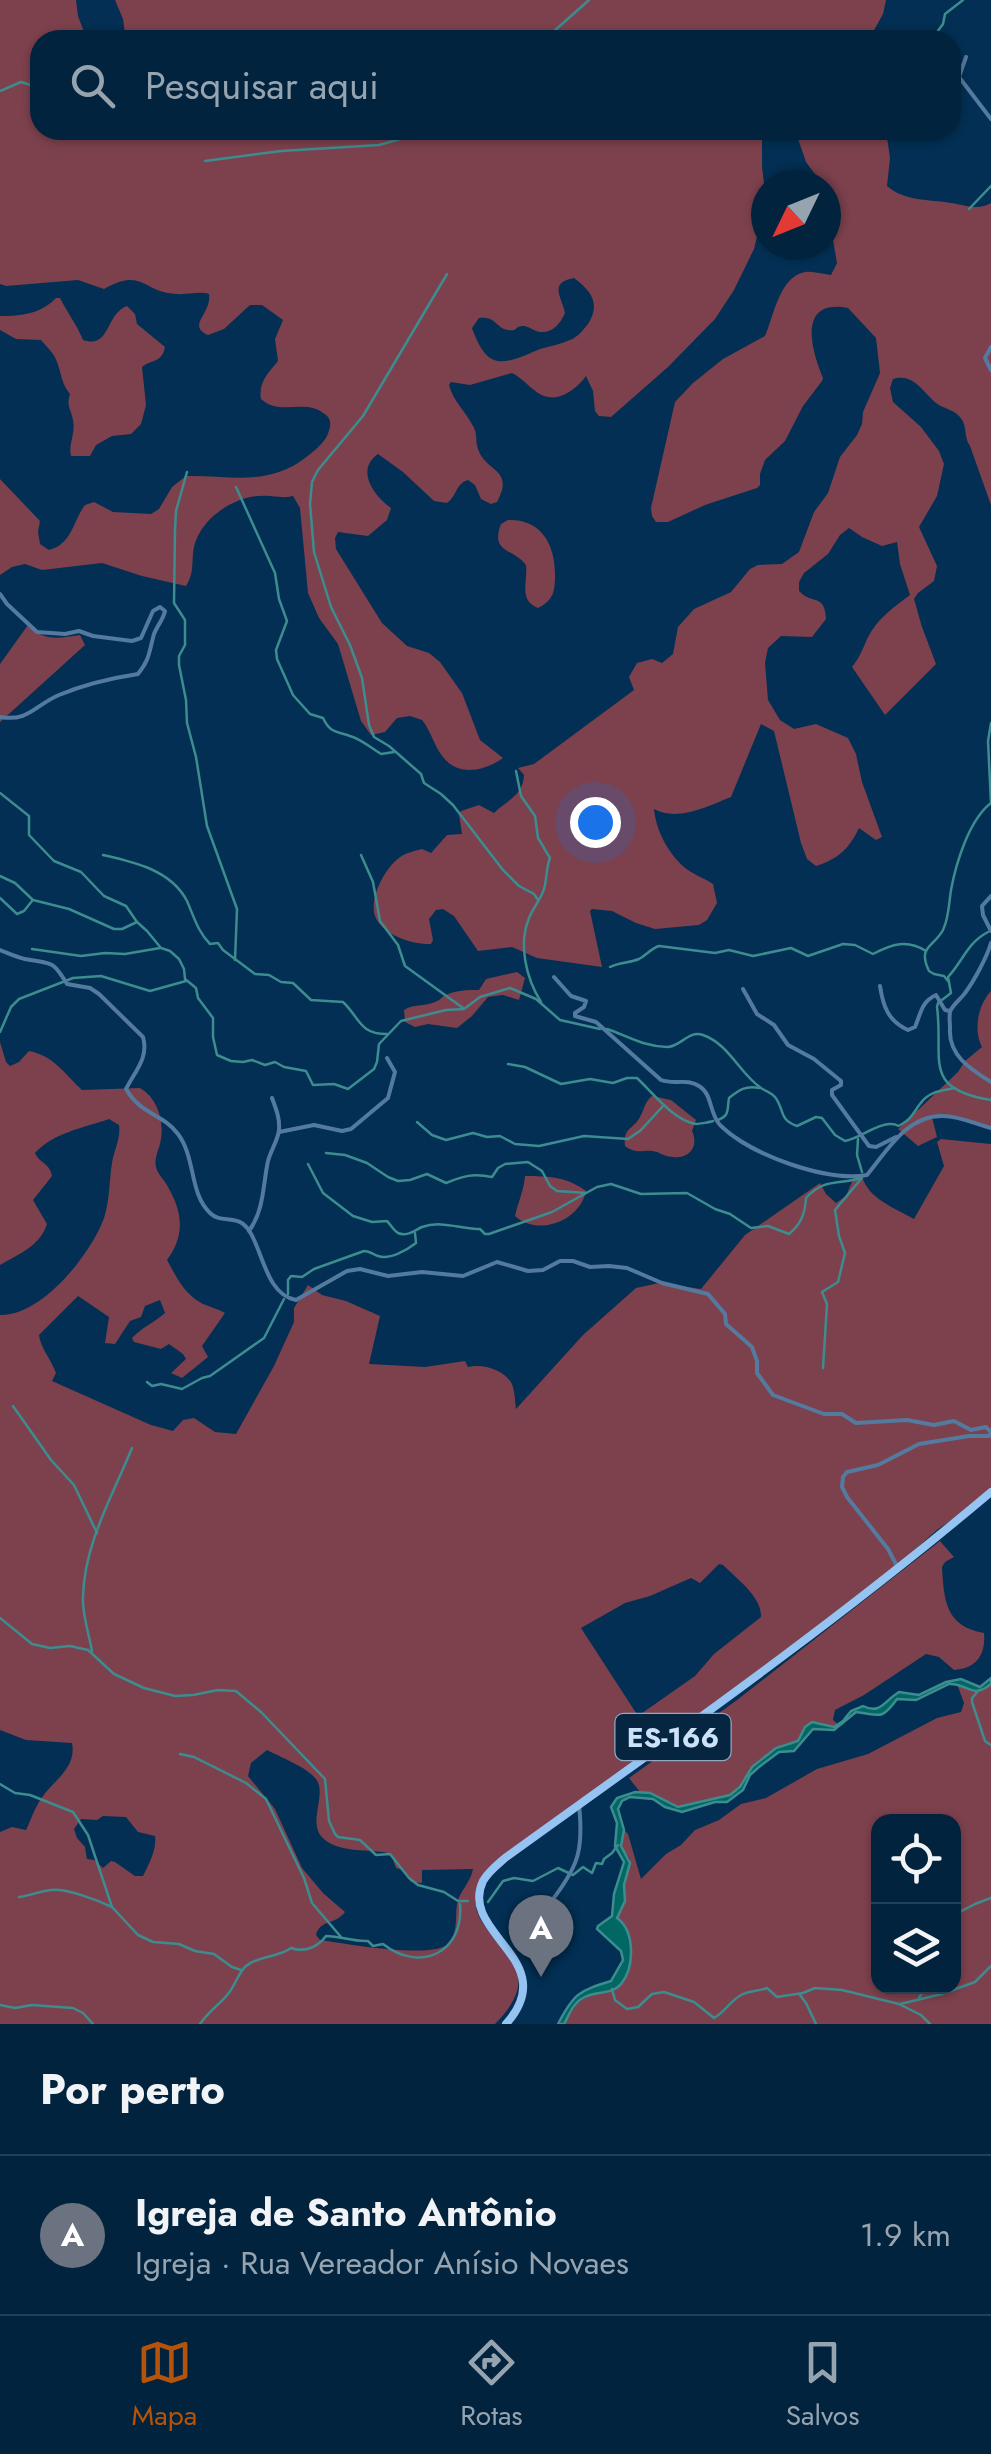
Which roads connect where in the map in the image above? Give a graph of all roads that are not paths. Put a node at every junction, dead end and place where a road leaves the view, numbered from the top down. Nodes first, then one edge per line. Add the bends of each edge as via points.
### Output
1 (966, 57) dead end
2 (961, 71) edge
3 (961, 80) edge
4 (991, 118) edge
5 (991, 347) edge
6 (991, 370) edge
7 (0, 594) edge
8 (0, 717) edge
9 (991, 896) edge
10 (991, 931) edge
11 (991, 943) edge
12 (0, 950) edge
13 (554, 977) dead end
14 (880, 986) dead end
15 (743, 989) dead end
16 (950, 1011) junction
17 (387, 1058) dead end
18 (991, 1082) edge
19 (272, 1098) dead end
20 (991, 1128) edge
21 (279, 1132) junction
22 (898, 1136) junction
23 (250, 1231) junction
24 (991, 1492) edge
25 (898, 1568) junction
26 (579, 1805) junction
27 (550, 1903) dead end
28 (506, 2024) edge

1 - 2 street
3 - 4 street
5 - 6 street via 985,358
7 - 8 street via 37,632 79,631 132,642 141,638 153,611 166,611 138,674 56,696 18,719
9 - 10 street via 982,906
11 - 16 street
12 - 23 street via 54,966 67,984 99,994 143,1037 142,1063 126,1089 132,1100 177,1133 209,1212 234,1218
13 - 22 street via 570,996 586,1001 576,1016 596,1022 662,1080 702,1087 719,1124 765,1154 856,1176 867,1174
14 - 16 street via 888,1016 908,1030 929,998 936,995
15 - 22 street via 788,1045 840,1080 831,1092 869,1146
16 - 18 street via 952,1048
17 - 21 street via 395,1072 388,1098 354,1128
19 - 21 street
20 - 22 street via 942,1116
21 - 23 street
23 - 25 street via 273,1282 292,1301 346,1271 463,1276 497,1262 528,1271 573,1261 627,1268 708,1294 726,1314 726,1324 752,1347 757,1373 773,1394 856,1423 986,1426 989,1436 918,1444 847,1472 847,1498
24 - 25 main road, ES-166
25 - 26 main road, ES-166
26 - 27 street via 581,1847
26 - 28 main road, ES-166 via 482,1882 482,1911 524,1984

